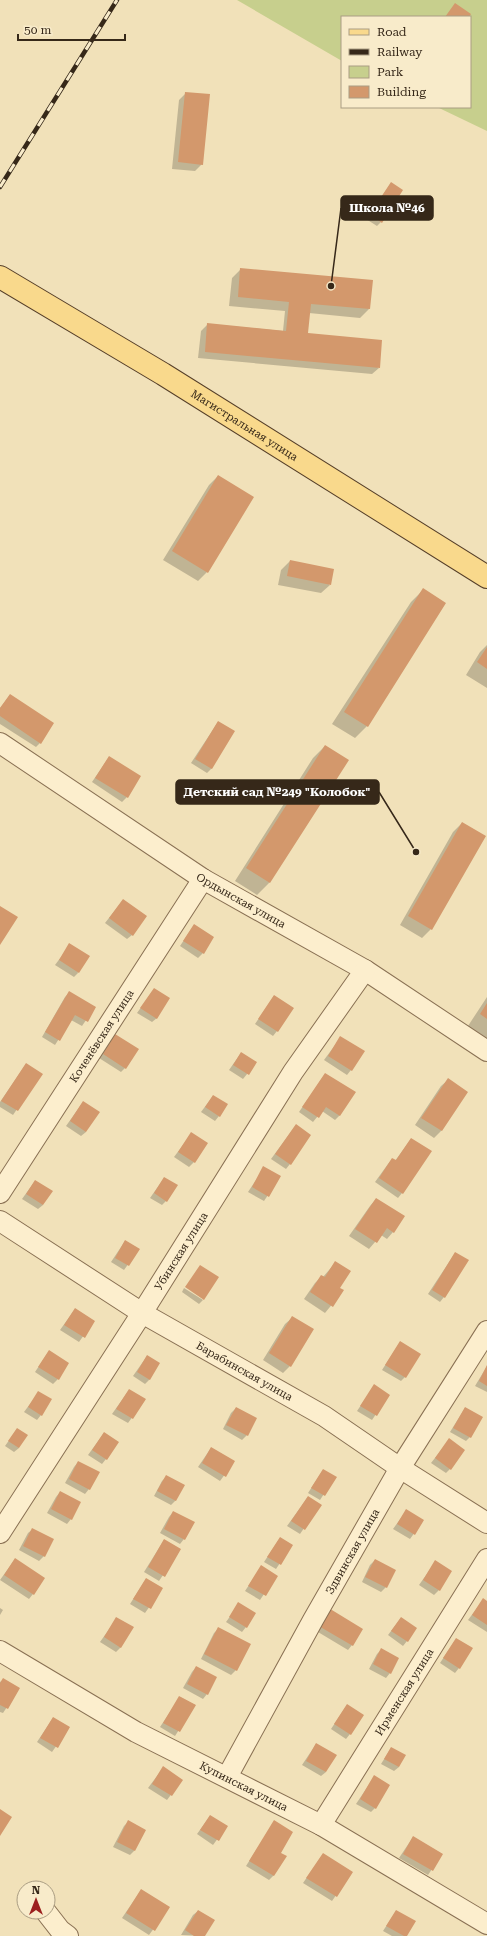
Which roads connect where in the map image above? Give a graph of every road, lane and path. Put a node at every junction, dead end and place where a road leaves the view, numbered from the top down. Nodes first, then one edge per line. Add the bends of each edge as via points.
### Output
1 (0, 277) edge
2 (487, 578) edge
3 (0, 743) edge
4 (203, 879) junction
5 (365, 970) junction
6 (487, 1051) edge
7 (0, 1193) edge
8 (0, 1221) edge
9 (142, 1313) junction
10 (487, 1331) edge
11 (400, 1468) junction
12 (487, 1523) edge
13 (0, 1533) edge
14 (487, 1559) edge
15 (0, 1652) edge
16 (227, 1777) junction
17 (321, 1826) junction
18 (52, 1920) edge
19 (487, 1924) edge
20 (68, 1936) edge

1 - 2 main road, Магистральная улица via 163,374
3 - 4 street, Ордынская улица
4 - 5 street, Ордынская улица
4 - 7 street, Коченёвская улица
5 - 6 street, Ордынская улица
5 - 9 street, Убинская улица via 292,1072
8 - 9 street, Барабинская улица
9 - 11 street, Барабинская улица via 324,1416
9 - 13 street, Убинская улица
10 - 11 street, Здвинская улица
11 - 12 street, Барабинская улица
11 - 16 street, Здвинская улица via 312,1620
14 - 17 street, Ирменская улица
15 - 16 street, Купинская улица via 136,1732
16 - 17 street, Купинская улица
17 - 19 street, Купинская улица
18 - 20 street

